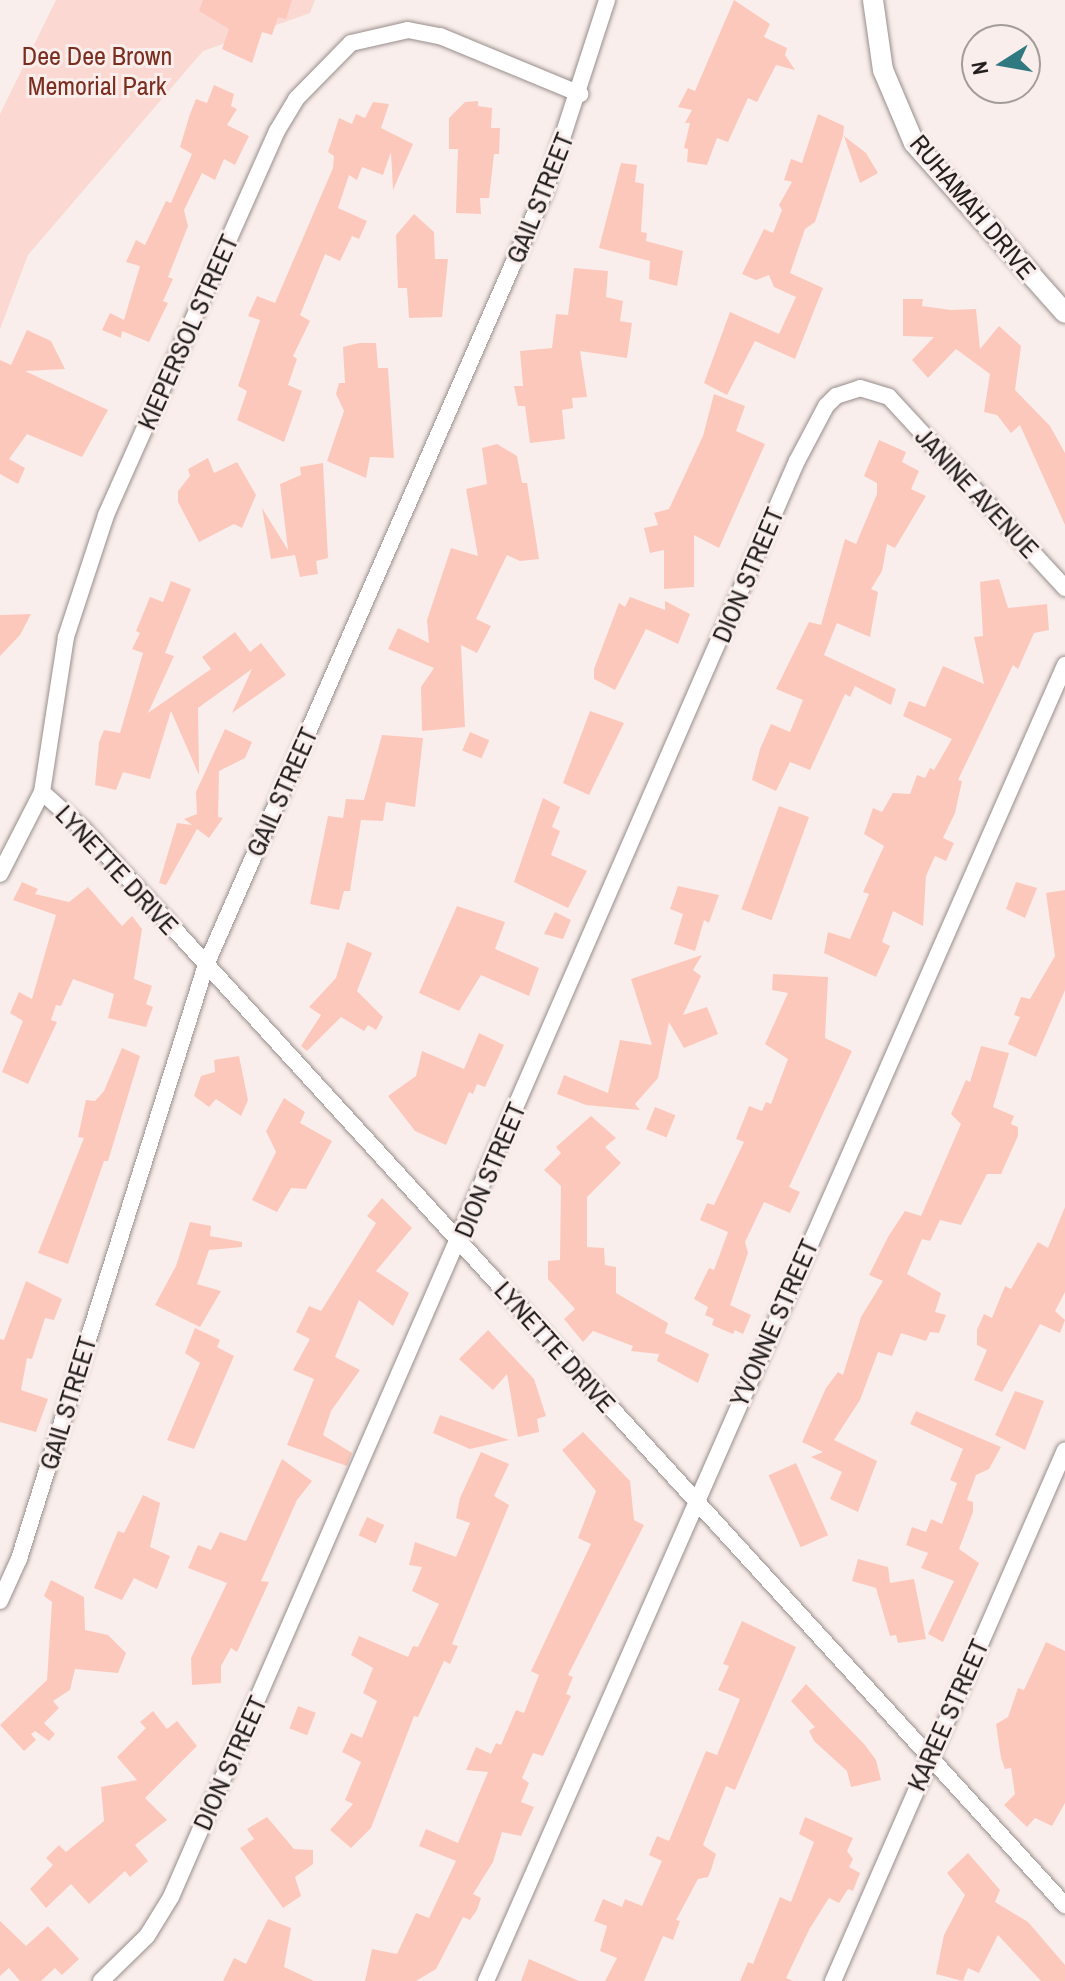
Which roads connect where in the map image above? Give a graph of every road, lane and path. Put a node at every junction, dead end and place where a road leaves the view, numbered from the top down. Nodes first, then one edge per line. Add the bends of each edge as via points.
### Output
1 (607, 0) edge
2 (873, 0) edge
3 (580, 94) junction
4 (1065, 313) edge
5 (889, 397) joint
6 (1065, 588) edge
7 (1065, 665) edge
8 (42, 792) junction
9 (0, 874) edge
10 (206, 965) junction
11 (459, 1242) junction
12 (1065, 1450) edge
13 (696, 1501) junction
14 (0, 1601) edge
15 (930, 1755) junction
16 (1065, 1905) edge
17 (101, 1981) edge
18 (486, 1981) edge
19 (833, 1981) edge

1 - 3 street, GAIL STREET
2 - 4 street, RUHAMAH DRIVE via 883,70 914,143
3 - 8 street, KIEPERSOL STREET via 440,36 408,30 351,43 296,99 106,515 66,637
3 - 10 street, GAIL STREET via 545,191
5 - 6 street, JANINE AVENUE
5 - 11 street, DION STREET via 860,388 836,396 797,461
7 - 13 street, YVONNE STREET
8 - 9 street, KIEPERSOL STREET
8 - 10 street, LYNETTE DRIVE via 83,829
10 - 11 street, LYNETTE DRIVE
10 - 14 street, GAIL STREET via 19,1559
11 - 13 street, LYNETTE DRIVE
11 - 17 street, DION STREET via 171,1897 147,1936
12 - 15 street, KAREE STREET
13 - 15 street, LYNETTE DRIVE
13 - 18 street, YVONNE STREET
15 - 16 street, LYNETTE DRIVE
15 - 19 street, KAREE STREET

